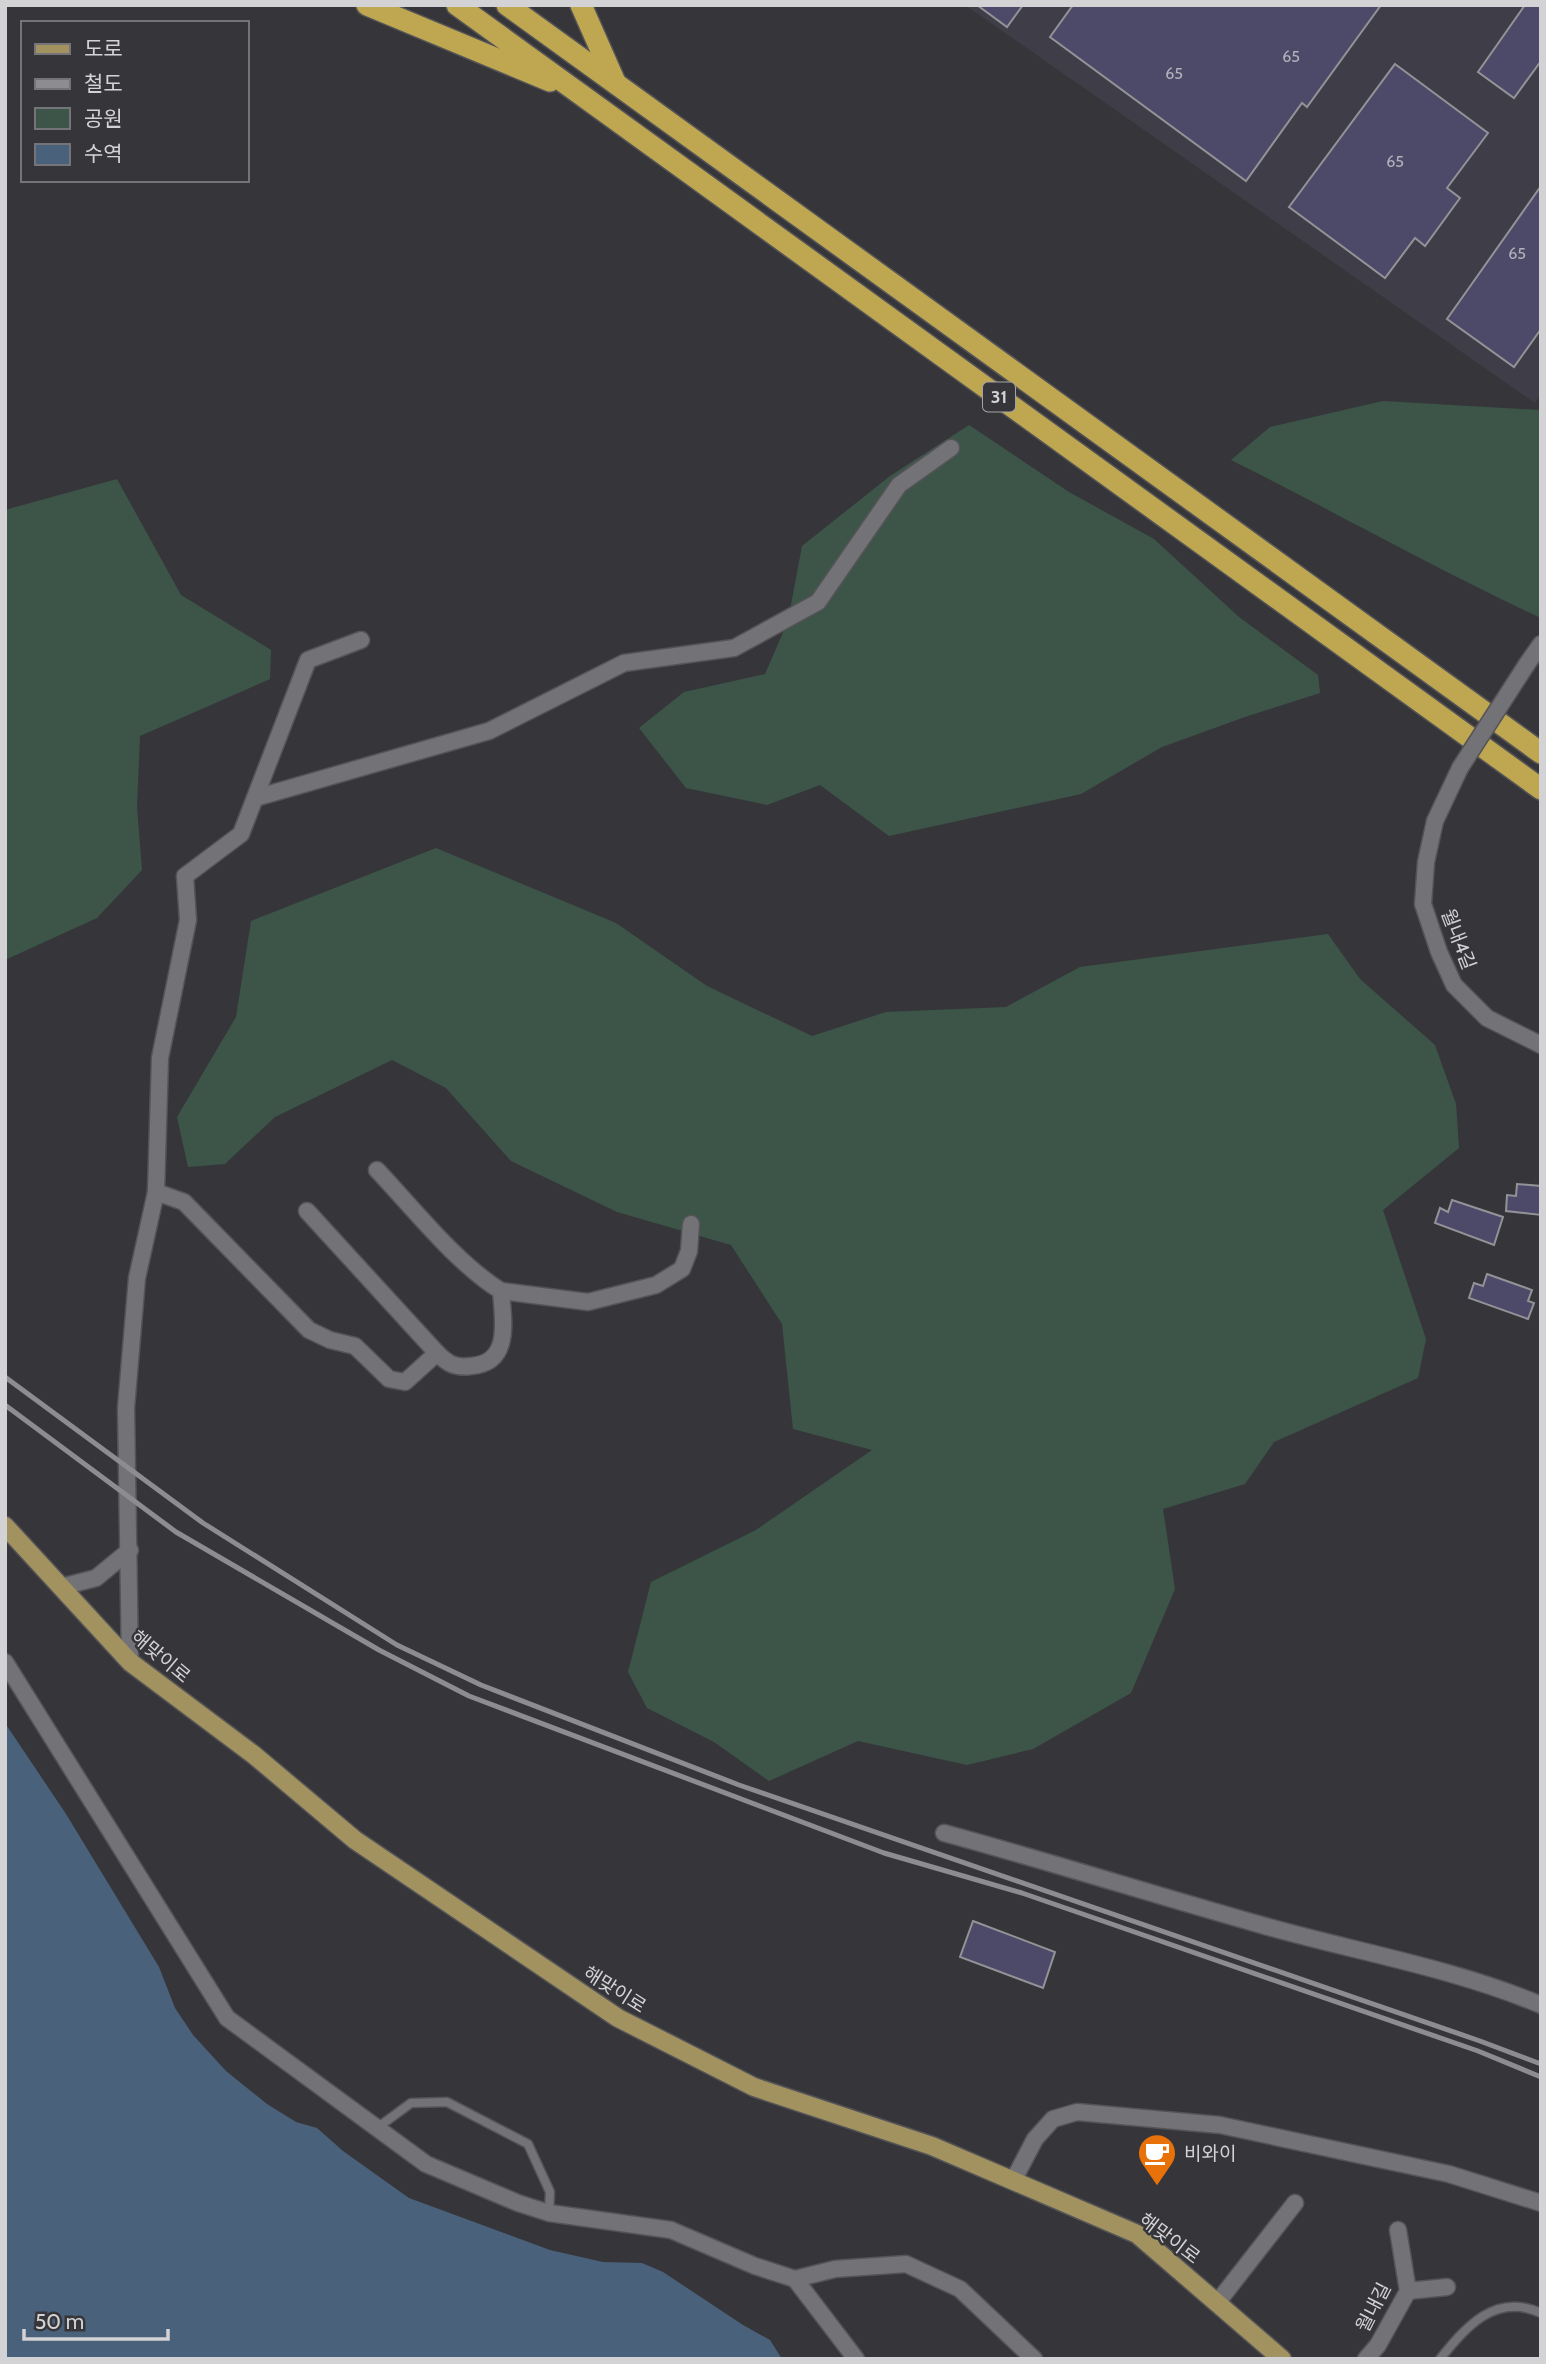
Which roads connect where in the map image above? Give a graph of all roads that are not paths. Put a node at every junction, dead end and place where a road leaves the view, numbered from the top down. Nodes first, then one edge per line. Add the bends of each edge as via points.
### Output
1 (368, 5) edge
2 (457, 5) edge
3 (507, 5) edge
4 (581, 5) edge
5 (615, 84) junction
6 (578, 93) junction
7 (951, 449) dead end
8 (361, 639) dead end
9 (1541, 644) edge
10 (1541, 753) edge
11 (1541, 789) edge
12 (255, 798) junction
13 (1541, 1045) edge
14 (377, 1170) dead end
15 (156, 1192) junction
16 (307, 1211) dead end
17 (691, 1224) dead end
18 (500, 1290) junction
19 (437, 1353) junction
20 (5, 1526) edge
21 (130, 1550) junction
22 (61, 1587) junction
23 (5, 1662) edge
24 (130, 1662) junction
25 (944, 1833) dead end
26 (1541, 2005) edge
27 (377, 2128) junction
28 (1013, 2181) junction
29 (1295, 2203) dead end
30 (1541, 2203) edge
31 (549, 2213) junction
32 (1398, 2230) dead end
33 (796, 2279) junction
34 (1447, 2287) dead end
35 (1408, 2291) junction
36 (1217, 2303) junction
37 (1541, 2313) edge
38 (856, 2359) edge
39 (1034, 2359) edge
40 (1282, 2359) edge
41 (1366, 2359) edge
42 (1440, 2359) edge

1 - 6 highway
2 - 6 highway, 31
3 - 5 highway, 31
4 - 5 highway
5 - 10 highway, 31
6 - 11 highway, 31
7 - 12 street via 900,485 818,602 734,648 624,663 489,731
8 - 12 street via 307,660
9 - 13 street, 월내4길, bridge via 1461,768 1435,821 1423,904 1454,985 1488,1018
12 - 15 street via 241,834 185,876 188,920 160,1058
14 - 18 street via 463,1262
15 - 19 street via 184,1202 309,1330 355,1346 389,1379 405,1382
15 - 21 street via 137,1278 127,1396
16 - 19 street
17 - 18 street via 682,1269 656,1285 588,1303
18 - 19 street via 503,1322 495,1357 482,1365 456,1367
20 - 22 main road, 해맞이로
21 - 22 street via 96,1578
21 - 24 street
22 - 24 main road, 해맞이로
23 - 27 street via 227,2018
24 - 28 main road, 해맞이로 via 254,1755 355,1840 618,2018 754,2087 932,2146
25 - 26 street via 1461,1977
27 - 31 street via 426,2164
27 - 31 lane via 411,2103 447,2102 528,2144 550,2192
28 - 30 street via 1035,2139 1053,2119 1077,2112 1220,2125 1449,2174
28 - 36 main road, 해맞이로 via 1137,2234
29 - 36 street
31 - 33 street via 671,2230
32 - 35 street, 월내길
33 - 38 street
33 - 39 street via 835,2269 906,2264 960,2289
34 - 35 street
35 - 41 street, 월내길
36 - 40 main road, 해맞이로
37 - 42 lane via 1512,2307 1488,2312 1475,2319

